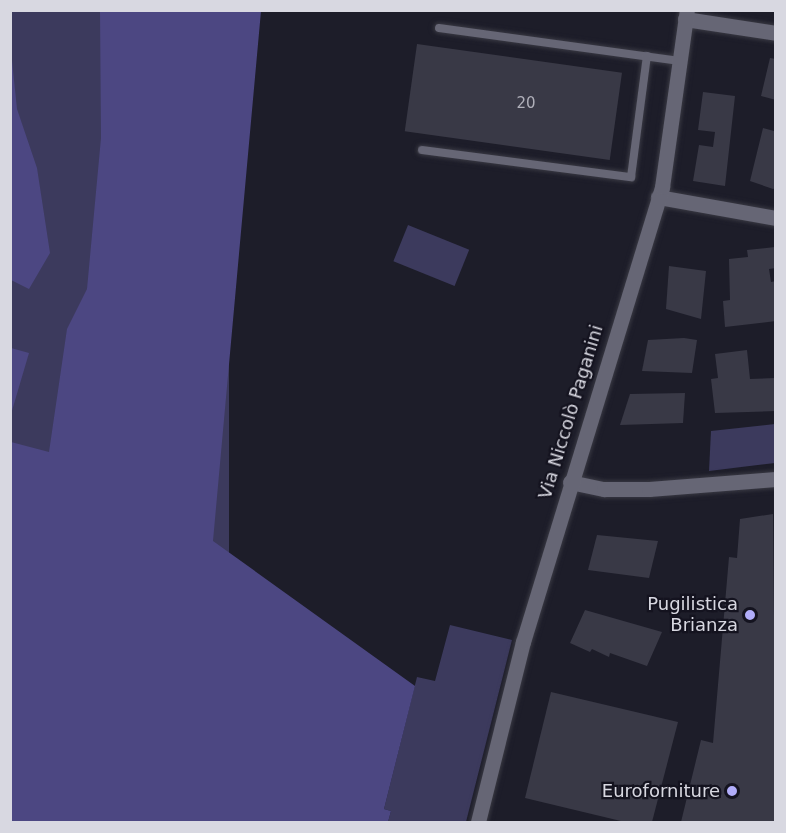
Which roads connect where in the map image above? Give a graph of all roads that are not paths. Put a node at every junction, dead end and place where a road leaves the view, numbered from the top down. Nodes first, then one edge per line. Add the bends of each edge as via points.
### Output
1 (686, 15) edge
2 (440, 28) dead end
3 (776, 33) edge
4 (647, 56) junction
5 (680, 61) junction
6 (422, 150) dead end
7 (658, 198) junction
8 (776, 218) edge
9 (776, 479) edge
10 (570, 482) junction
11 (478, 822) edge

1 - 3 street
1 - 5 street, Via Niccolò Paganini
2 - 4 lane
4 - 5 lane
4 - 6 lane via 631,177
5 - 7 street, Via Niccolò Paganini
7 - 8 street
7 - 10 street, Via Niccolò Paganini
9 - 10 street via 649,489 604,489
10 - 11 street, Via Niccolò Paganini via 523,642

